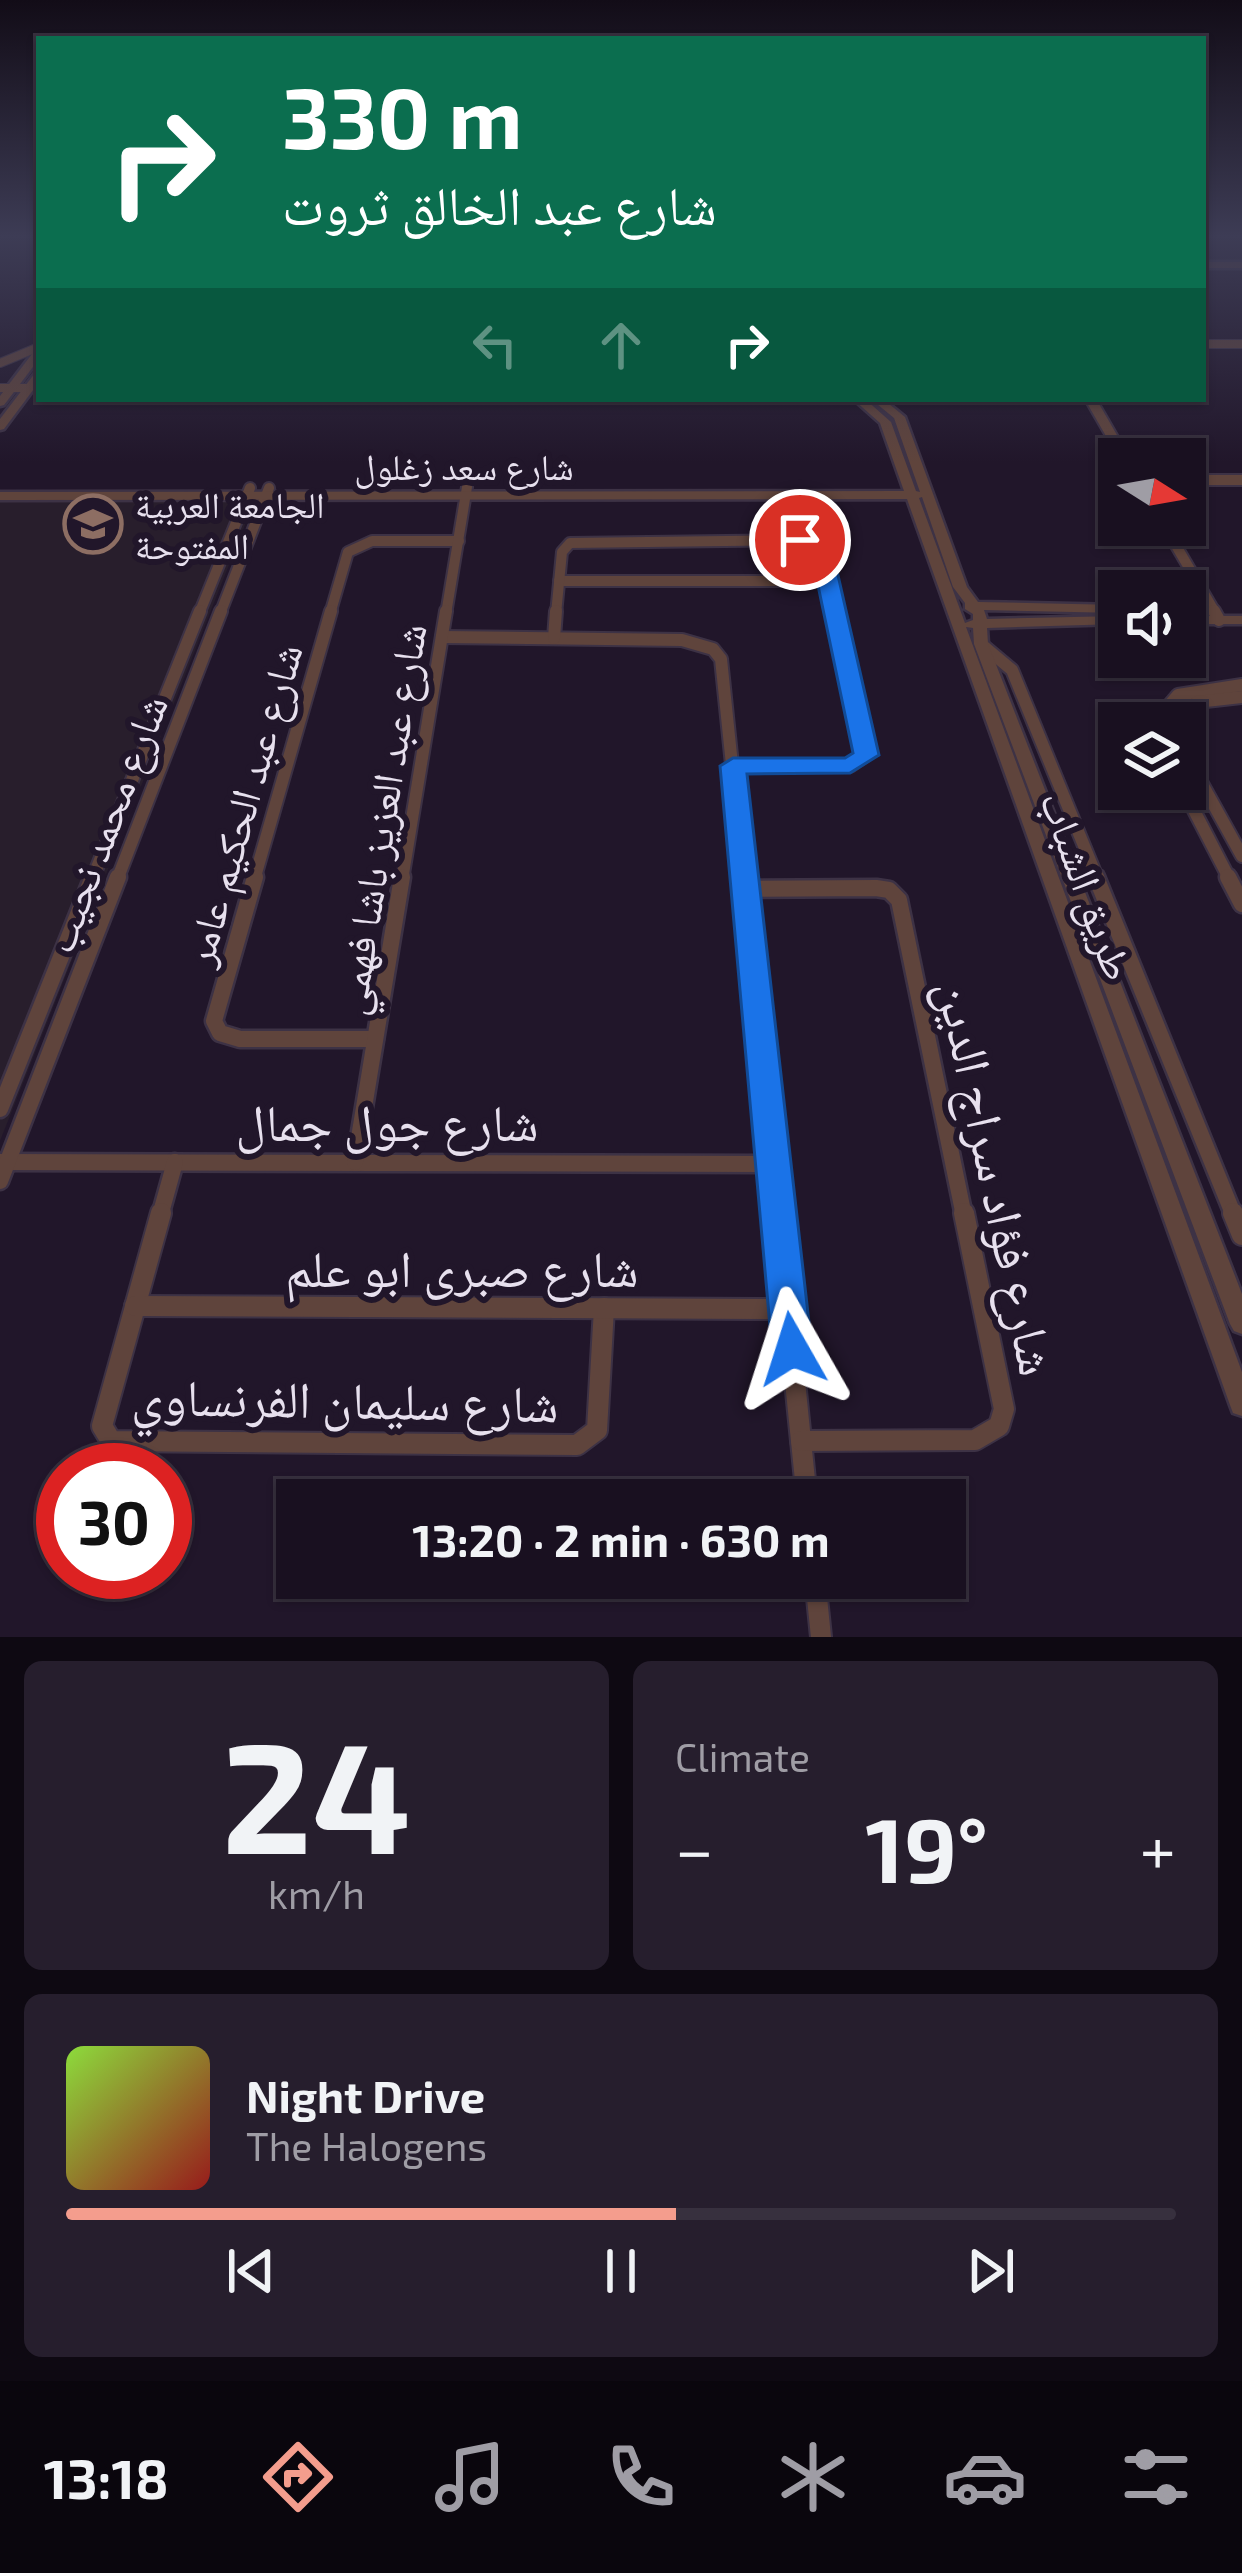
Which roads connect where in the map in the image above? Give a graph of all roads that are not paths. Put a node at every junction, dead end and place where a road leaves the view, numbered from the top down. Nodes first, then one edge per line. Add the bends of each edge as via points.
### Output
1 (1206, 344) edge
2 (1242, 344) edge
3 (36, 350) edge
4 (36, 354) edge
5 (0, 363) edge
6 (36, 377) edge
7 (10, 393) edge
8 (862, 402) edge
9 (880, 402) edge
10 (1092, 402) edge
11 (0, 428) edge
12 (1113, 438) edge
13 (1206, 480) edge
14 (1242, 480) edge
15 (467, 491) junction
16 (917, 491) junction
17 (0, 492) edge
18 (249, 492) junction
19 (267, 492) junction
20 (458, 541) junction
21 (1176, 546) edge
22 (559, 581) junction
23 (829, 581) junction
24 (1242, 608) edge
25 (1098, 609) edge
26 (1206, 612) edge
27 (1216, 614) junction
28 (951, 615) junction
29 (979, 615) junction
30 (1206, 616) edge
31 (1098, 619) edge
32 (1242, 620) edge
33 (194, 630) junction
34 (214, 630) junction
35 (442, 637) junction
36 (554, 638) junction
37 (981, 644) junction
38 (1242, 685) edge
39 (1242, 697) edge
40 (1165, 702) edge
41 (1197, 702) edge
42 (733, 766) junction
43 (1206, 791) edge
44 (1194, 810) edge
45 (1242, 857) edge
46 (1219, 860) junction
47 (745, 889) junction
48 (1242, 904) edge
49 (375, 1039) junction
50 (0, 1109) edge
51 (4, 1162) edge
52 (175, 1162) junction
53 (355, 1162) junction
54 (773, 1164) junction
55 (0, 1181) edge
56 (1242, 1235) edge
57 (135, 1306) junction
58 (604, 1308) junction
59 (788, 1309) junction
60 (1242, 1324) edge
61 (1242, 1405) edge
62 (801, 1441) junction
63 (805, 1479) edge
64 (817, 1599) edge
65 (821, 1637) edge

1 - 2 street
3 - 5 street
4 - 7 street
6 - 7 street
7 - 11 street
8 - 16 street, طريق الشباب via 883,416
9 - 16 street, طريق الشباب via 899,417
10 - 12 street
13 - 14 street
15 - 16 street, شارع سعد زغلول
15 - 19 street, شارع سعد زغلول
15 - 20 street, شارع عبد العزيز باشا فهمي
16 - 28 street, طريق الشباب
16 - 29 street, طريق الشباب
17 - 18 street, شارع سعد زغلول
18 - 19 street, شارع سعد زغلول
18 - 33 street, شارع محمد نجيب
19 - 34 street, شارع محمد نجيب
20 - 35 street, شارع عبد العزيز باشا فهمي
20 - 49 street, شارع عبد الحكيم عامر via 372,541 348,552 214,1021 220,1034 240,1039
21 - 27 street
22 - 23 street
22 - 23 street via 563,547 578,542 800,540 821,549
22 - 36 street
23 - 42 street via 866,755 850,766
24 - 27 street
25 - 29 street
26 - 27 street
27 - 30 street
27 - 32 street
28 - 29 street
28 - 61 street, طريق الشباب
29 - 31 street
29 - 37 street, طريق الشباب
33 - 34 street
33 - 50 street, شارع محمد نجيب
34 - 51 street, شارع محمد نجيب
35 - 36 street
35 - 49 street, شارع عبد العزيز باشا فهمي
36 - 42 street via 682,640 713,649 721,659
37 - 56 street via 1012,670
37 - 60 street, طريق الشباب
38 - 40 street
39 - 41 street
42 - 47 street
43 - 45 street
44 - 46 street
45 - 46 street
46 - 48 street
47 - 54 street
47 - 62 street, شارع فؤاد سراج الدين via 876,888 898,900 1004,1409 992,1436 975,1440
49 - 53 street, شارع عبد العزيز باشا فهمي
51 - 52 street, شارع جول جمال
51 - 55 street, شارع محمد نجيب
52 - 53 street, شارع جول جمال
52 - 57 street, شارع سليمان الفرنساوي
53 - 54 street, شارع جول جمال
54 - 59 street
57 - 58 street, شارع صبرى ابو علم
57 - 58 street, شارع سليمان الفرنساوي via 102,1426 122,1443 578,1445 599,1418
58 - 59 street, شارع صبرى ابو علم
59 - 62 street
62 - 63 street
64 - 65 street

